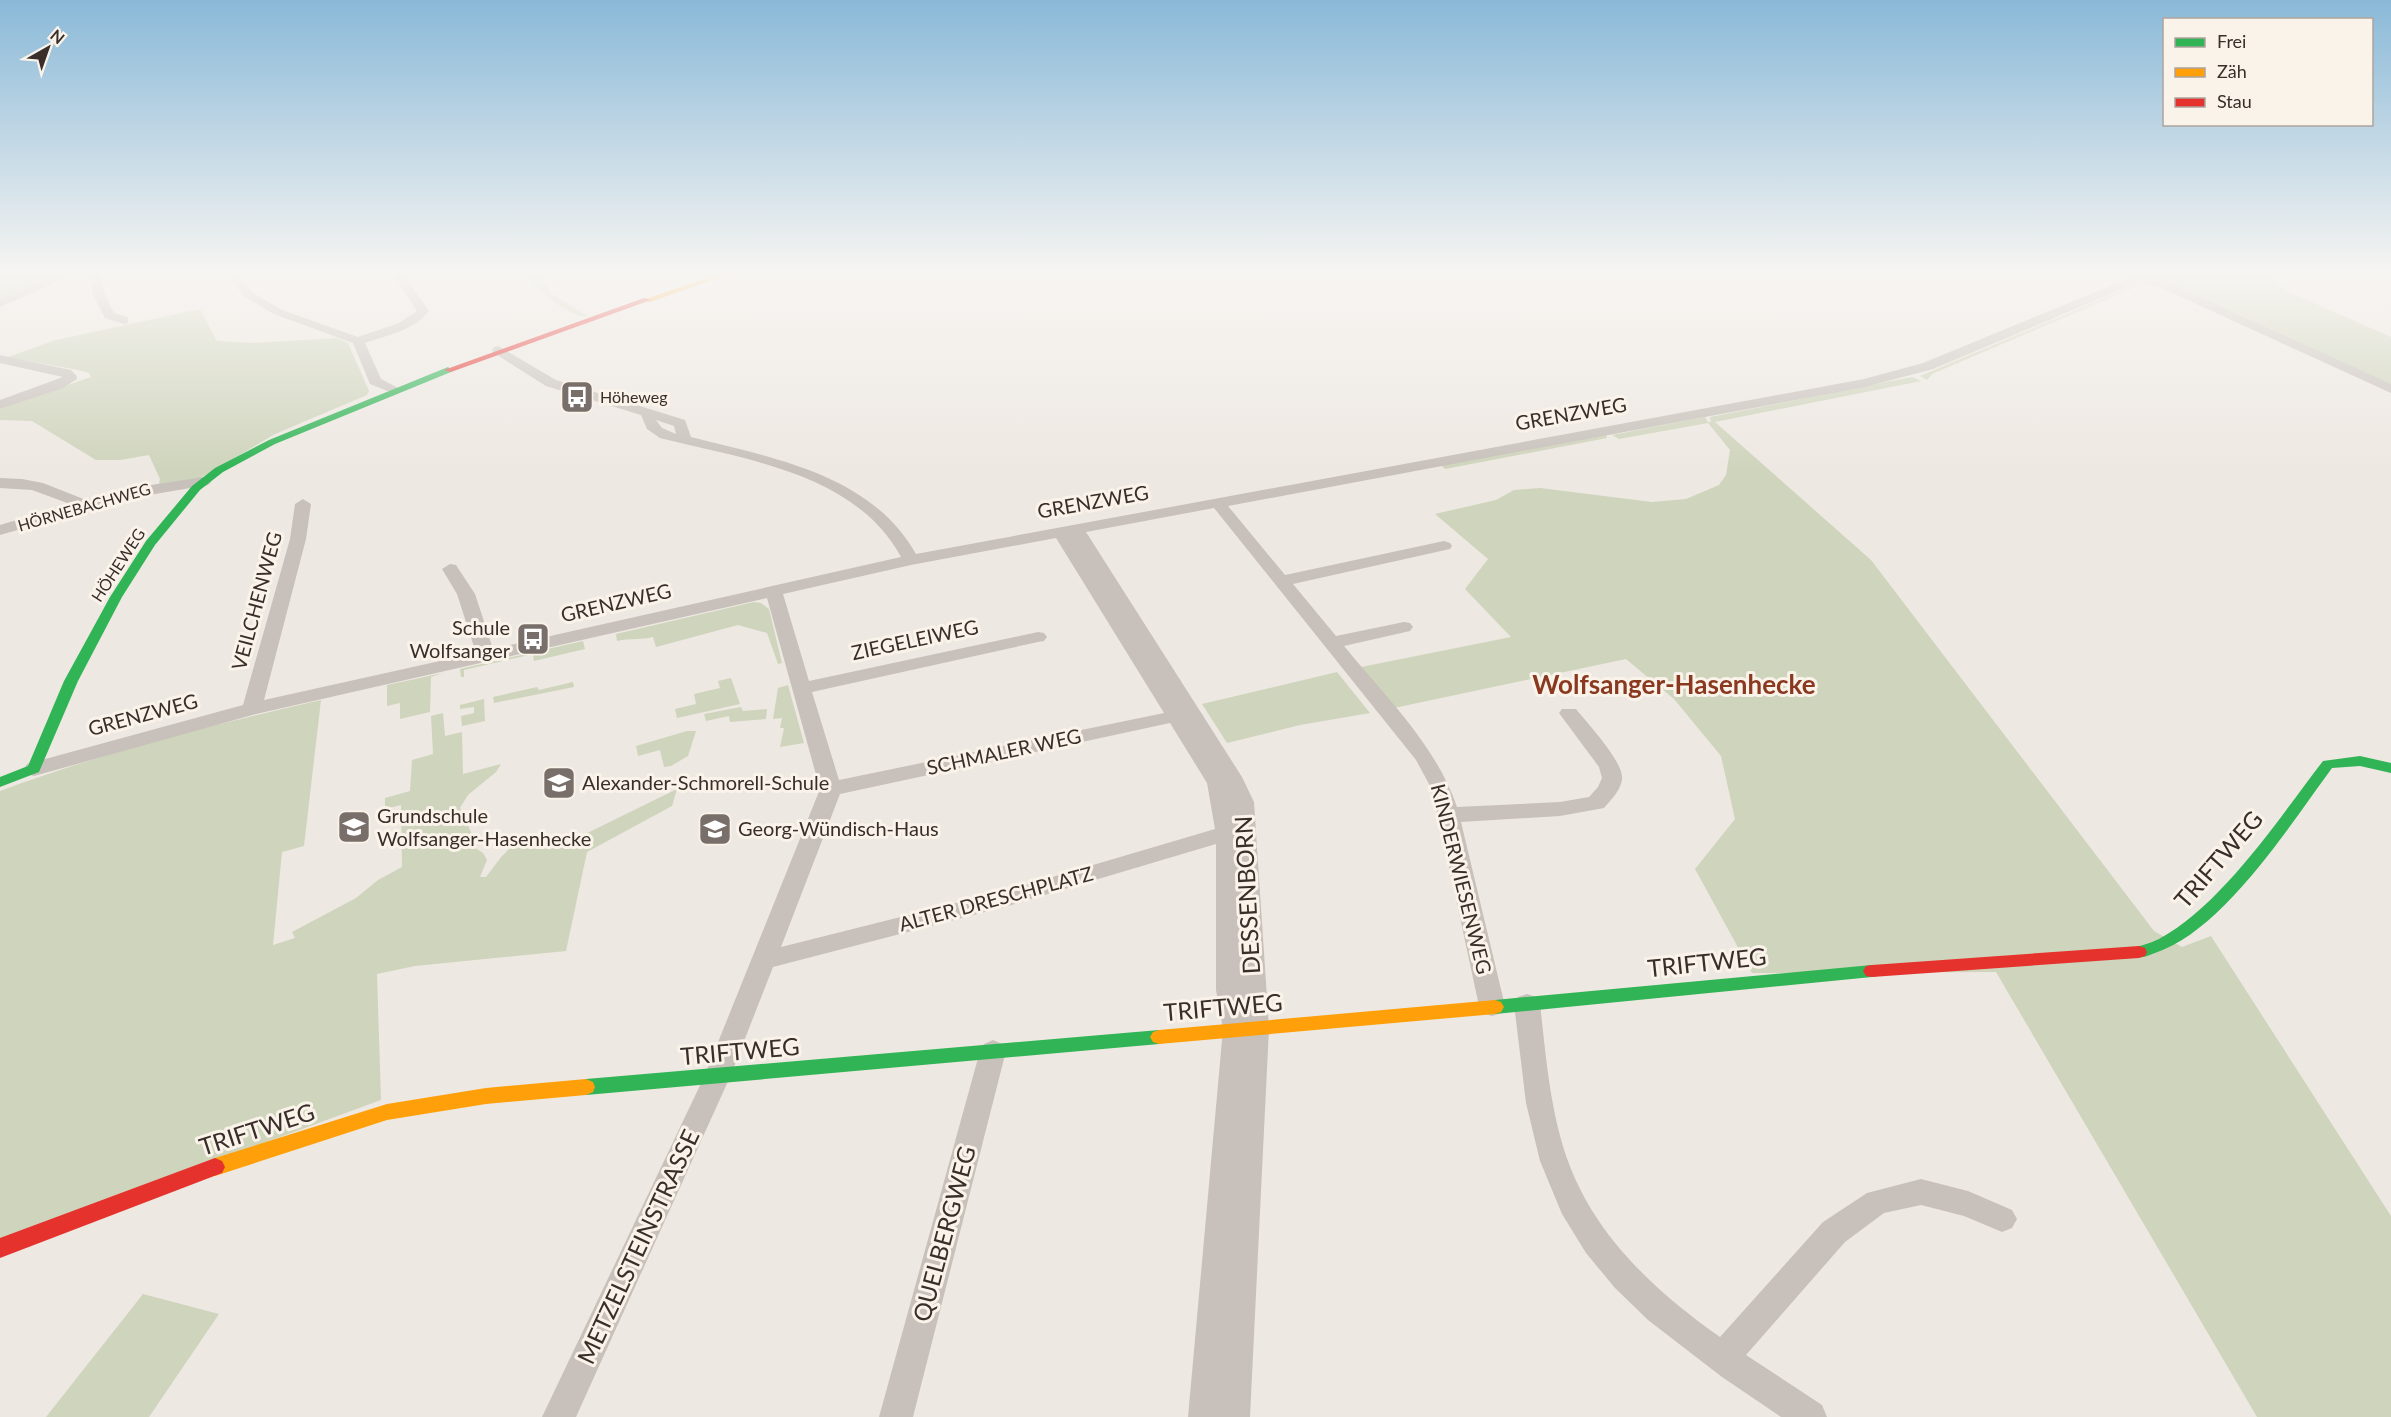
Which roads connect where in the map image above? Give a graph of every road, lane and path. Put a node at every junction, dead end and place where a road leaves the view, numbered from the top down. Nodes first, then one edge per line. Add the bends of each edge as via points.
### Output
1 (350, 338) edge
2 (366, 338) edge
3 (534, 338) edge
4 (1993, 338) edge
5 (2285, 338) edge
6 (358, 341) junction
7 (498, 350) junction
8 (0, 359) edge
9 (2391, 388) edge
10 (395, 390) junction
11 (0, 405) edge
12 (203, 482) junction
13 (0, 483) edge
14 (1217, 502) junction
15 (83, 504) junction
16 (303, 504) dead end
17 (1068, 529) junction
18 (0, 530) edge
19 (1444, 546) dead end
20 (911, 560) junction
21 (450, 569) dead end
22 (1282, 581) junction
23 (773, 590) junction
24 (1404, 627) dead end
25 (1038, 637) dead end
26 (1331, 643) junction
27 (486, 656) junction
28 (802, 688) junction
29 (252, 709) junction
30 (1569, 713) dead end
31 (1177, 716) junction
32 (2391, 768) edge
33 (33, 769) junction
34 (0, 782) edge
35 (831, 789) junction
36 (1449, 815) junction
37 (1227, 833) junction
38 (764, 960) junction
39 (1527, 1004) junction
40 (1492, 1006) junction
41 (1246, 1028) junction
42 (993, 1052) junction
43 (717, 1077) junction
44 (2002, 1219) dead end
45 (0, 1248) edge
46 (1723, 1359) junction
47 (559, 1417) edge
48 (896, 1417) edge
49 (1205, 1417) edge
50 (1233, 1417) edge
51 (1810, 1417) edge

1 - 6 street
2 - 6 street
3 - 7 street, HÖHEWEG
4 - 14 street, GRENZWEG via 1910,372 1865,383
5 - 9 street
6 - 10 street via 375,381
7 - 10 street, HÖHEWEG
7 - 20 street via 551,383 648,412 648,421 656,431 809,476 855,496 887,523
8 - 11 street via 70,375 70,379 58,385
10 - 12 street, HÖHEWEG via 284,437
12 - 15 street, HÖRNEBACHWEG via 162,485
12 - 33 street, HÖHEWEG via 173,512 122,584 90,641
13 - 15 street via 49,489
14 - 17 street, GRENZWEG
14 - 22 street, KINDERWIESENWEG
15 - 18 street, HÖRNEBACHWEG
16 - 29 street, VEILCHENWEG via 298,539
17 - 20 street, GRENZWEG
17 - 31 street, DESSENBORN
17 - 41 street, DESSENBORN via 1232,777 1243,802
19 - 22 street
20 - 23 street, GRENZWEG
21 - 27 street via 466,594
22 - 26 street, KINDERWIESENWEG
23 - 27 street, GRENZWEG
23 - 28 street
24 - 26 street
25 - 28 street, ZIEGELEIWEG
26 - 36 street, KINDERWIESENWEG via 1425,758
27 - 29 street, GRENZWEG
28 - 35 street
29 - 33 street, GRENZWEG
30 - 36 street via 1609,766 1612,778 1596,803 1560,809
31 - 35 street, SCHMALER WEG
31 - 37 street, DESSENBORN via 1217,783
32 - 39 street, TRIFTWEG via 2360,759 2328,764 2224,896 2192,927 2148,951 1772,979
33 - 34 street
35 - 38 street, METZELSTEINSTRASSE
36 - 40 street, KINDERWIESENWEG
37 - 38 street, ALTER DRESCHPLATZ via 1008,898
37 - 41 street, DESSENBORN via 1229,990
38 - 43 street, METZELSTEINSTRASSE
39 - 40 street, TRIFTWEG
39 - 46 street via 1539,1098 1555,1162 1571,1200 1620,1273 1661,1314
40 - 41 street, TRIFTWEG
41 - 42 street, TRIFTWEG
41 - 49 street, DESSENBORN
41 - 50 street, DESSENBORN
42 - 43 street, TRIFTWEG
42 - 48 street, QUELBERGWEG
43 - 45 street, TRIFTWEG via 486,1096 387,1112 214,1167
43 - 47 street, METZELSTEINSTRASSE
44 - 46 street via 1968,1204 1921,1192 1877,1202 1834,1232
46 - 51 street

